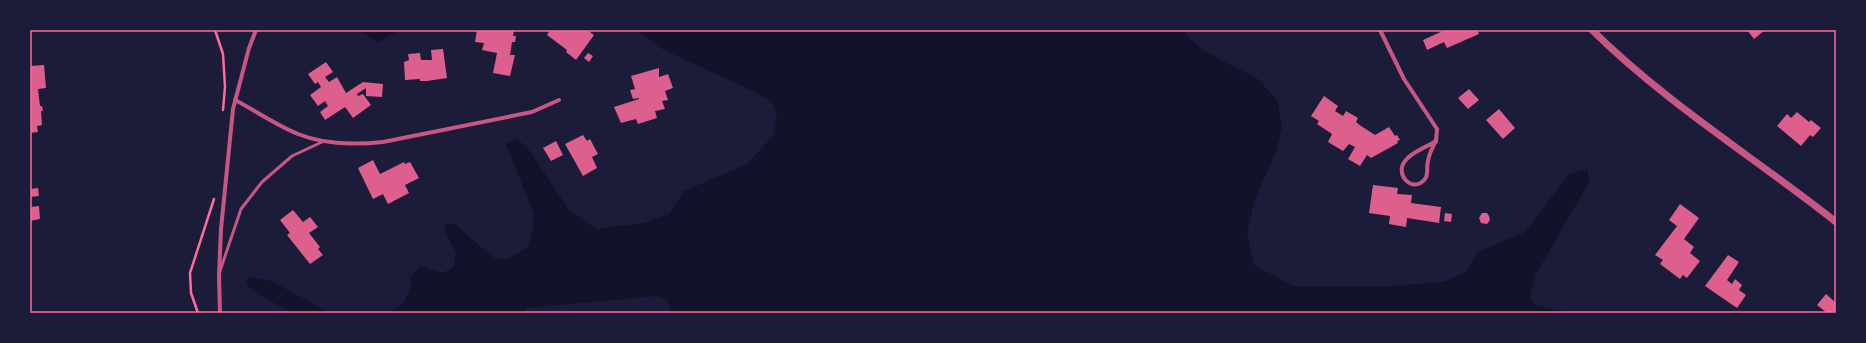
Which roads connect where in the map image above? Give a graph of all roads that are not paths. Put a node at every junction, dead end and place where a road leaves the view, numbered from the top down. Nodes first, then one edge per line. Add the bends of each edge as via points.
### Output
1 (256, 30) edge
2 (1380, 30) edge
3 (1592, 30) edge
4 (235, 100) junction
5 (560, 100) dead end
6 (324, 141) junction
7 (1436, 141) junction
8 (1836, 222) edge
9 (219, 275) junction
10 (220, 313) edge

1 - 4 street
2 - 7 street via 1404,78 1437,129
3 - 8 street via 1664,92
4 - 6 street via 298,134
4 - 9 street via 221,228
5 - 6 street via 532,112 383,142 360,144
6 - 9 lane via 292,156 262,182 241,209
7 - 7 street via 1430,152 1424,180 1418,184 1406,181 1401,169 1405,160
9 - 10 street

